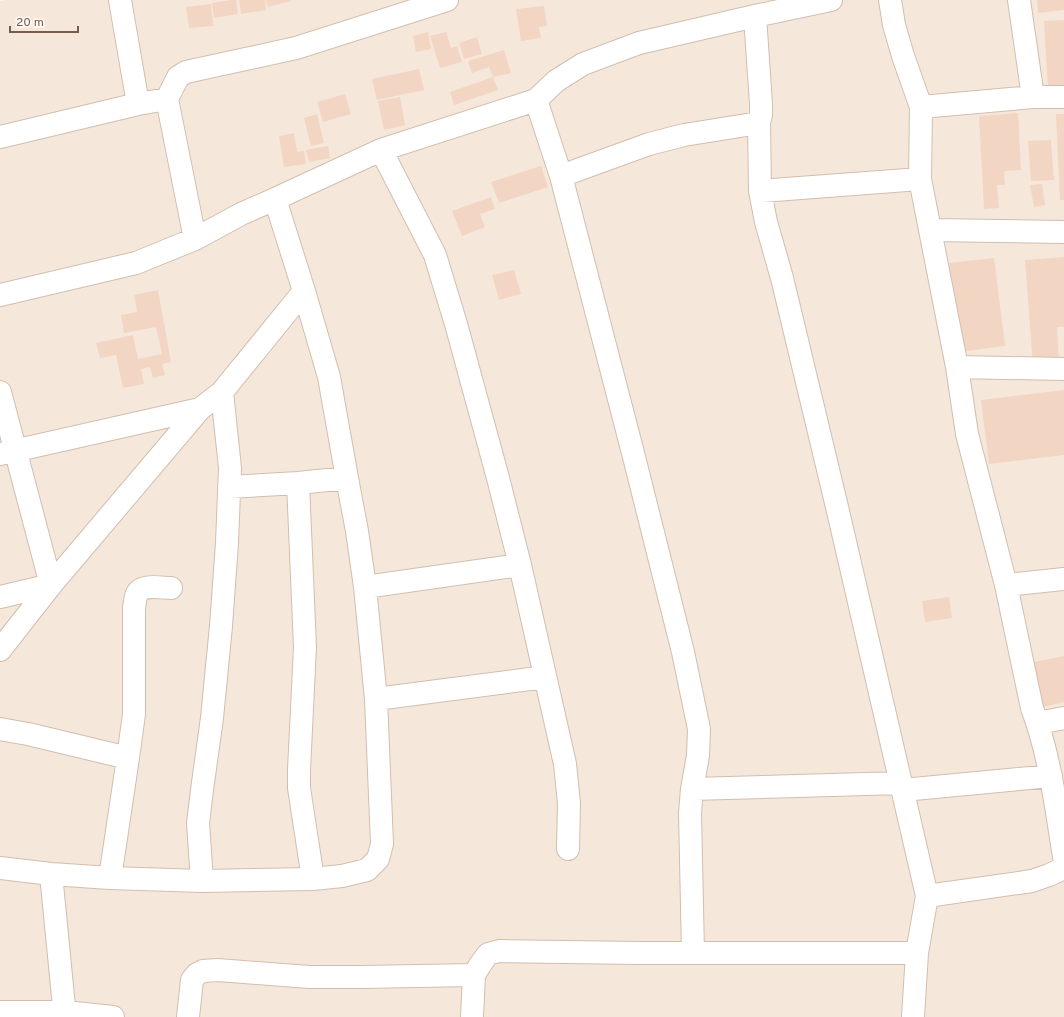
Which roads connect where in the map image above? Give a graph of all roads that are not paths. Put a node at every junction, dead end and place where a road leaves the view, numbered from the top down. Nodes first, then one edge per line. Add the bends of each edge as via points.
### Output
1 (120, 0) edge
2 (447, 0) edge
3 (831, 0) edge
4 (890, 0) edge
5 (1019, 0) edge
6 (755, 16) junction
7 (1033, 97) junction
8 (1064, 97) edge
9 (167, 99) junction
10 (536, 100) junction
11 (138, 104) junction
12 (921, 107) junction
13 (759, 124) junction
14 (0, 137) edge
15 (381, 150) junction
16 (561, 176) junction
17 (920, 179) junction
18 (760, 191) junction
19 (275, 199) junction
20 (930, 230) junction
21 (1064, 232) edge
22 (195, 239) junction
23 (304, 291) junction
24 (0, 295) edge
25 (957, 367) junction
26 (1064, 369) edge
27 (0, 392) edge
28 (222, 392) junction
29 (200, 409) junction
30 (8, 452) edge
31 (346, 478) junction
32 (298, 482) junction
33 (229, 487) junction
34 (520, 565) junction
35 (1064, 579) edge
36 (51, 585) junction
37 (1006, 585) junction
38 (366, 587) junction
39 (171, 588) dead end
40 (0, 596) edge
41 (0, 650) edge
42 (545, 677) junction
43 (376, 699) junction
44 (1064, 718) edge
45 (1038, 723) junction
46 (0, 729) edge
47 (128, 758) junction
48 (1051, 776) junction
49 (902, 787) junction
50 (692, 789) junction
51 (568, 849) dead end
52 (1064, 857) edge
53 (0, 868) edge
54 (1064, 868) edge
55 (51, 874) junction
56 (110, 878) junction
57 (313, 879) junction
58 (202, 881) junction
59 (927, 896) junction
60 (693, 953) junction
61 (917, 953) junction
62 (474, 975) junction
63 (0, 1012) edge
64 (65, 1015) edge
65 (113, 1017) edge
66 (188, 1017) edge
67 (472, 1017) edge
68 (913, 1017) edge

1 - 11 street
2 - 9 street via 296,48 186,72 178,77
3 - 6 street
4 - 12 street via 900,48
5 - 7 street
6 - 10 street via 639,43 583,64 556,81
6 - 13 street via 761,104
7 - 8 street
7 - 12 street
9 - 11 street
9 - 22 street
10 - 15 street
10 - 16 street
11 - 14 street
12 - 17 street
13 - 16 street via 684,135 649,144
13 - 18 street
15 - 19 street
15 - 34 street via 434,255 456,324
16 - 50 street via 683,652 698,729 698,756
17 - 18 street
17 - 20 street
18 - 49 street
19 - 22 street
19 - 23 street
20 - 21 street
20 - 25 street
22 - 24 street via 136,263
23 - 28 street
23 - 31 street via 329,377
25 - 26 street
25 - 37 street via 967,434
27 - 30 street
28 - 29 street
28 - 33 street via 230,468
29 - 30 street
29 - 36 street
30 - 36 street
31 - 32 street
31 - 38 street
32 - 33 street
32 - 57 street via 305,647 299,788
33 - 58 street via 218,657 198,823
34 - 38 street
34 - 42 street
35 - 37 street
36 - 40 street
36 - 41 street
37 - 45 street via 1032,708
38 - 43 street
39 - 47 street via 142,588 137,594 134,608 134,714
42 - 43 street
42 - 51 street via 565,764 570,803
43 - 57 street via 382,844 378,859 367,870
44 - 45 street
45 - 48 street
46 - 47 street
47 - 56 street
48 - 49 street
48 - 52 street
49 - 50 street
49 - 59 street
50 - 60 street via 690,813
53 - 55 street
54 - 59 street via 1032,881
55 - 56 street
55 - 64 street
56 - 58 street
57 - 58 street
59 - 61 street
60 - 61 street
60 - 62 street via 499,951 488,954
61 - 68 street
62 - 66 street via 361,978 203,971 192,980
62 - 67 street
63 - 64 street
64 - 65 street

